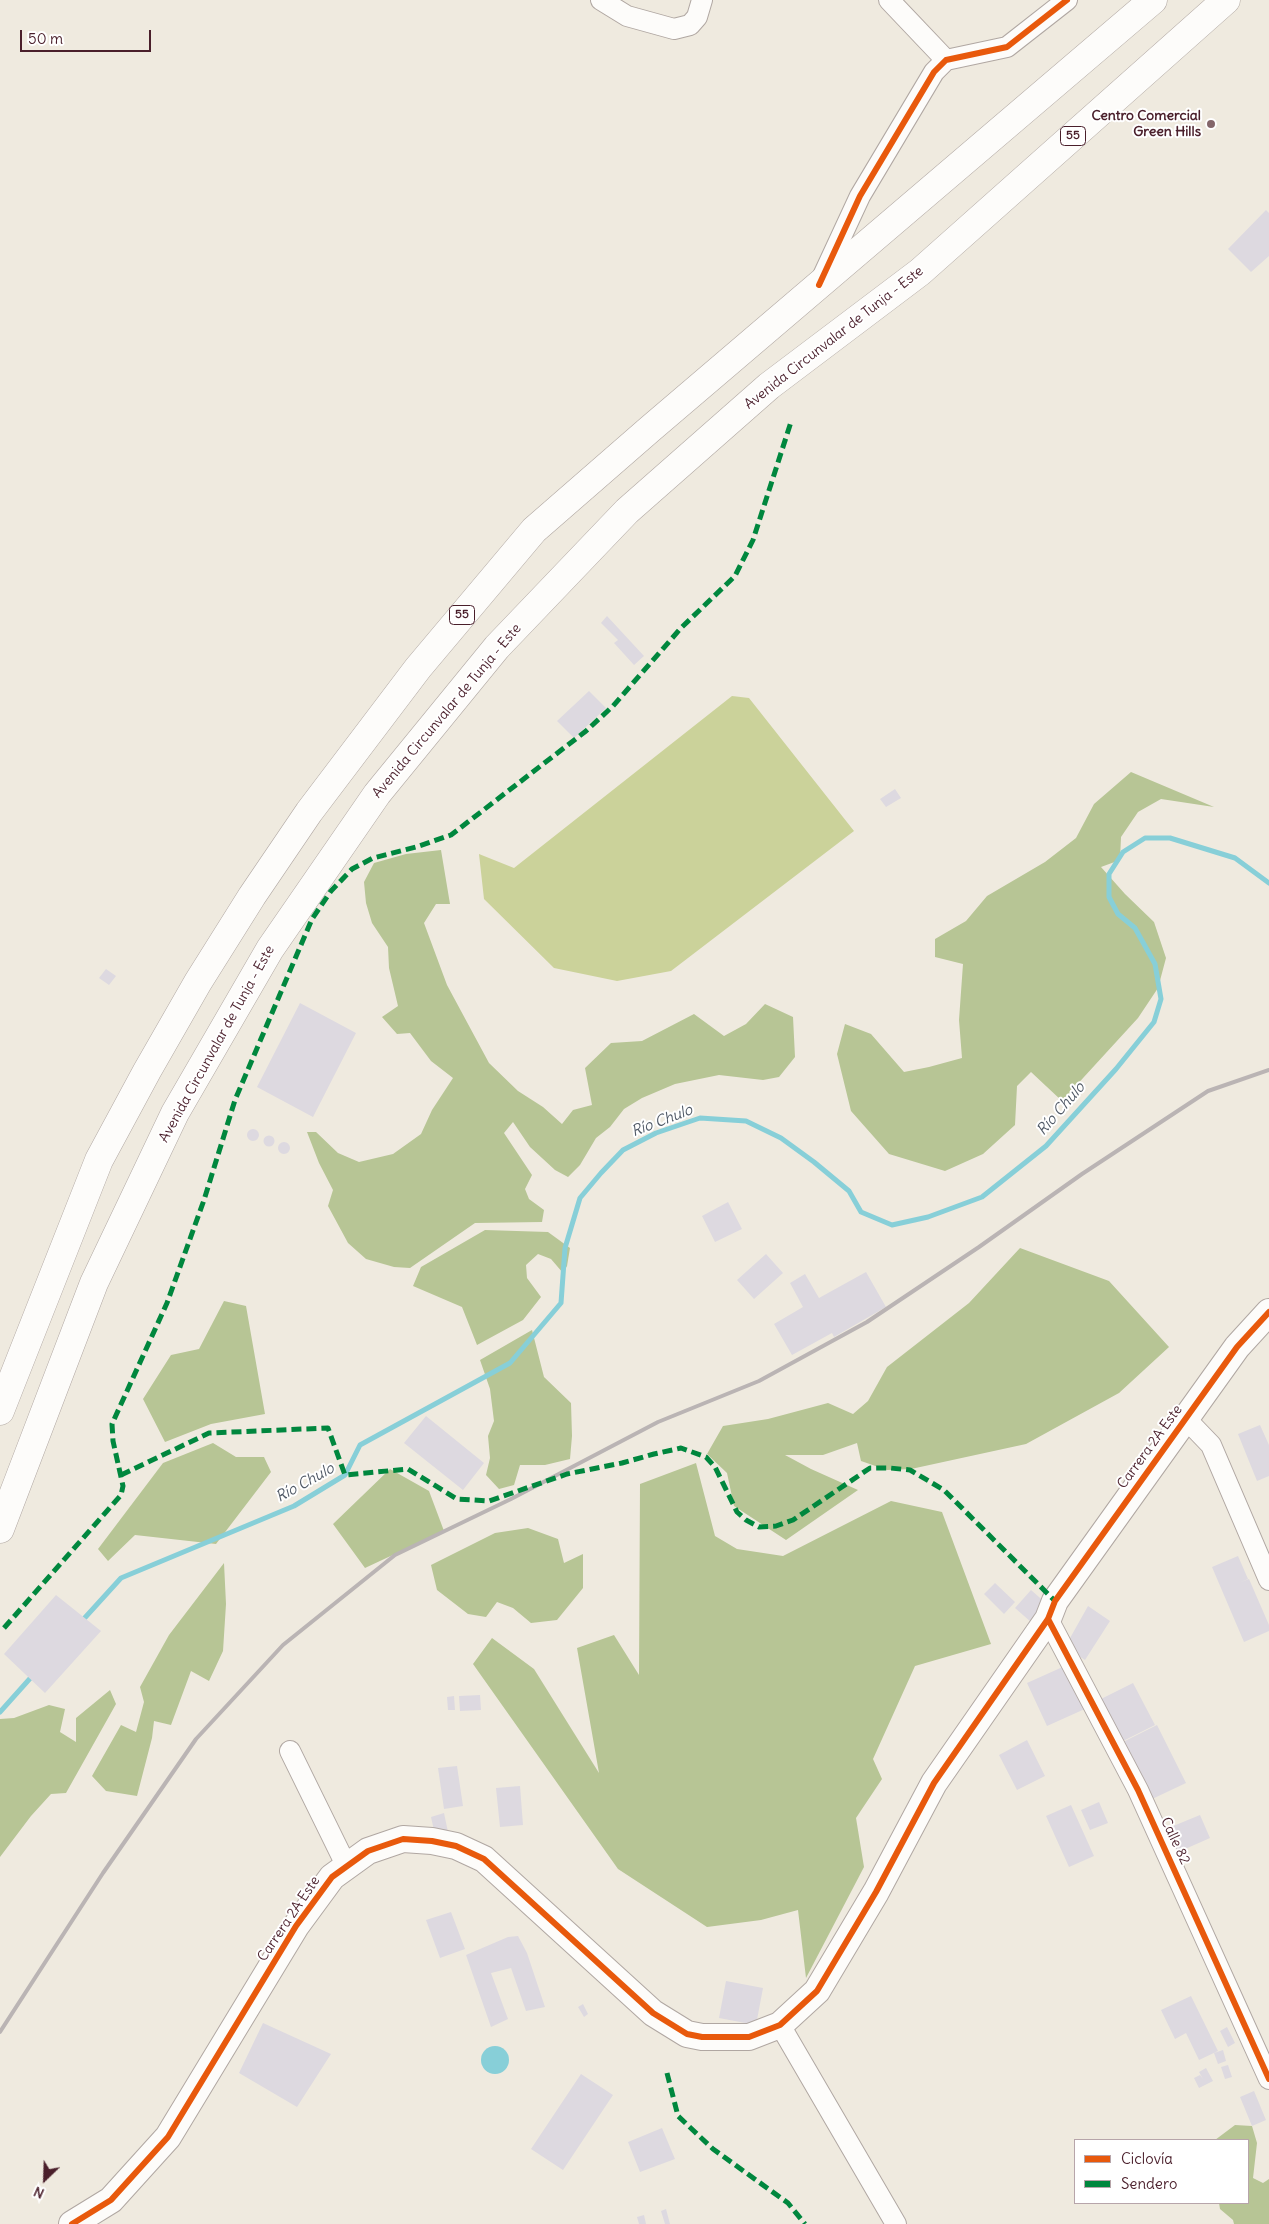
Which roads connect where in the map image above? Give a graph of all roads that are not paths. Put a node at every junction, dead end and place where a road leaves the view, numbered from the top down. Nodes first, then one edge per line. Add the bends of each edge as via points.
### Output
1 (601, 0) edge
2 (702, 0) edge
3 (889, 0) edge
4 (1067, 0) edge
5 (1153, 0) edge
6 (1226, 0) edge
7 (946, 60) junction
8 (819, 285) junction
9 (1269, 1312) edge
10 (0, 1412) edge
11 (1186, 1418) junction
12 (0, 1529) edge
13 (1269, 1580) edge
14 (1052, 1610) junction
15 (290, 1751) dead end
16 (347, 1866) junction
17 (780, 2025) junction
18 (1269, 2079) edge
19 (72, 2224) edge
20 (896, 2224) edge

1 - 2 street via 627,16 674,29 690,25
3 - 7 street
4 - 7 street via 1006,48
5 - 8 highway, 55
6 - 12 highway, Avenida Circunvalar de Tunja - Este / 55 via 920,272 769,386 628,511 496,647 377,794 270,949 175,1113 94,1283
7 - 8 street via 934,72 860,196
8 - 10 highway, 55 via 534,530 418,668 309,812 198,982 99,1160
9 - 11 street, Carrera 2A Este via 1237,1347
11 - 13 street via 1211,1446
11 - 14 street, Carrera 2A Este
14 - 17 street, Carrera 2A Este via 934,1782 876,1892 817,1991
14 - 18 street, Calle 82
15 - 16 street
16 - 17 street, Carrera 2A Este via 368,1851 403,1839 456,1846 484,1859 671,2026 702,2037 749,2037
16 - 19 street, Carrera 2A Este via 332,1877 296,1926 168,2137 112,2200
17 - 20 street

